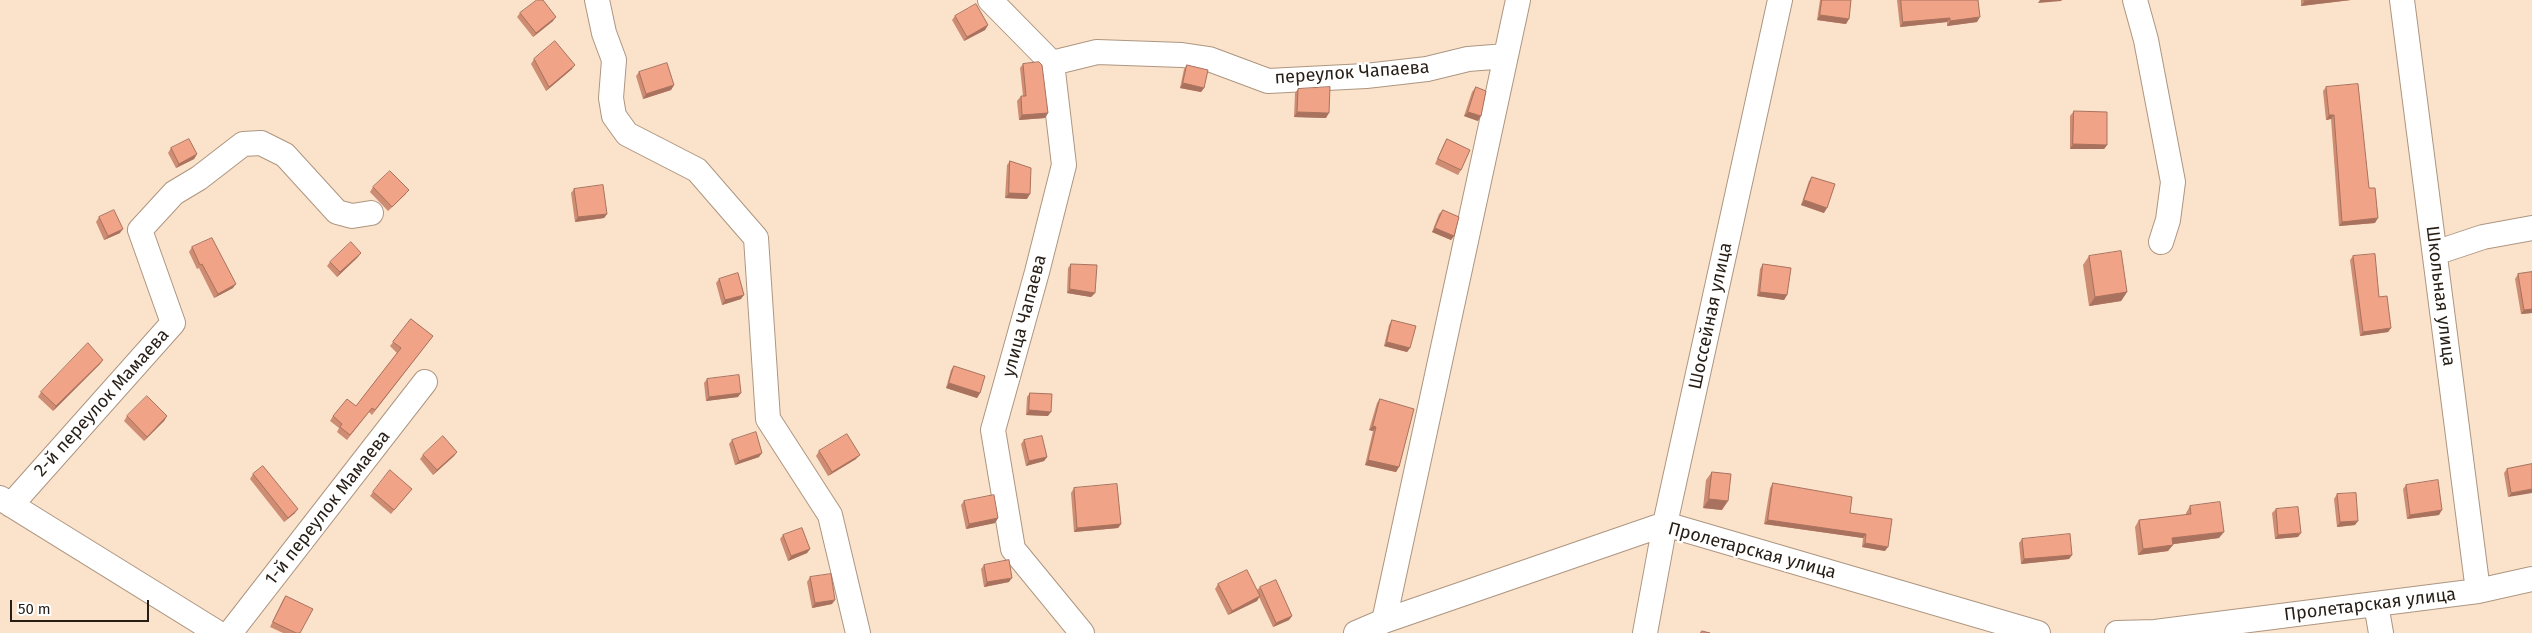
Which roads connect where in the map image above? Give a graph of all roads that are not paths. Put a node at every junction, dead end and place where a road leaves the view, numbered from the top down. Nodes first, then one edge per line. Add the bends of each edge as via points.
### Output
1 (597, 0) edge
2 (990, 0) edge
3 (1518, 0) edge
4 (1780, 0) edge
5 (2135, 0) edge
6 (2402, 0) edge
7 (1506, 56) junction
8 (1052, 63) junction
9 (371, 213) dead end
10 (2532, 228) edge
11 (2161, 242) dead end
12 (2435, 253) junction
13 (425, 382) dead end
14 (6, 502) edge
15 (1665, 524) junction
16 (2532, 579) edge
17 (2478, 592) junction
18 (2376, 604) junction
19 (1384, 621) junction
20 (218, 633) edge
21 (230, 633) edge
22 (858, 633) edge
23 (1082, 633) edge
24 (1356, 633) edge
25 (1645, 633) edge
26 (2038, 633) edge
27 (2117, 633) edge
28 (2381, 633) edge

1 - 22 street via 614,60 611,98 614,116 627,134 697,170 756,238 768,419 830,515
2 - 8 street
3 - 7 street
4 - 15 street, Шоссейная улица
5 - 11 street via 2146,40 2173,182 2168,220
6 - 12 street, Школьная улица
7 - 8 street, переулок Чапаева via 1374,75 1268,81 1208,59 1182,55 1097,52
7 - 19 street
8 - 23 street, улица Чапаева via 1064,165 993,430 1013,549
9 - 14 street, 2-й переулок Мамаева via 352,216 337,212 285,155 261,143 244,144 174,193 140,230 174,323
10 - 12 street via 2483,237
12 - 17 street, Школьная улица
13 - 21 street, 1-й переулок Мамаева
14 - 20 street
15 - 19 street, Пролетарская улица
15 - 25 street, Шоссейная улица
15 - 26 street, Пролетарская улица
16 - 17 street, Пролетарская улица
17 - 18 street, Пролетарская улица
18 - 27 street, Пролетарская улица via 2155,632
18 - 28 street
19 - 24 street, Пролетарская улица

